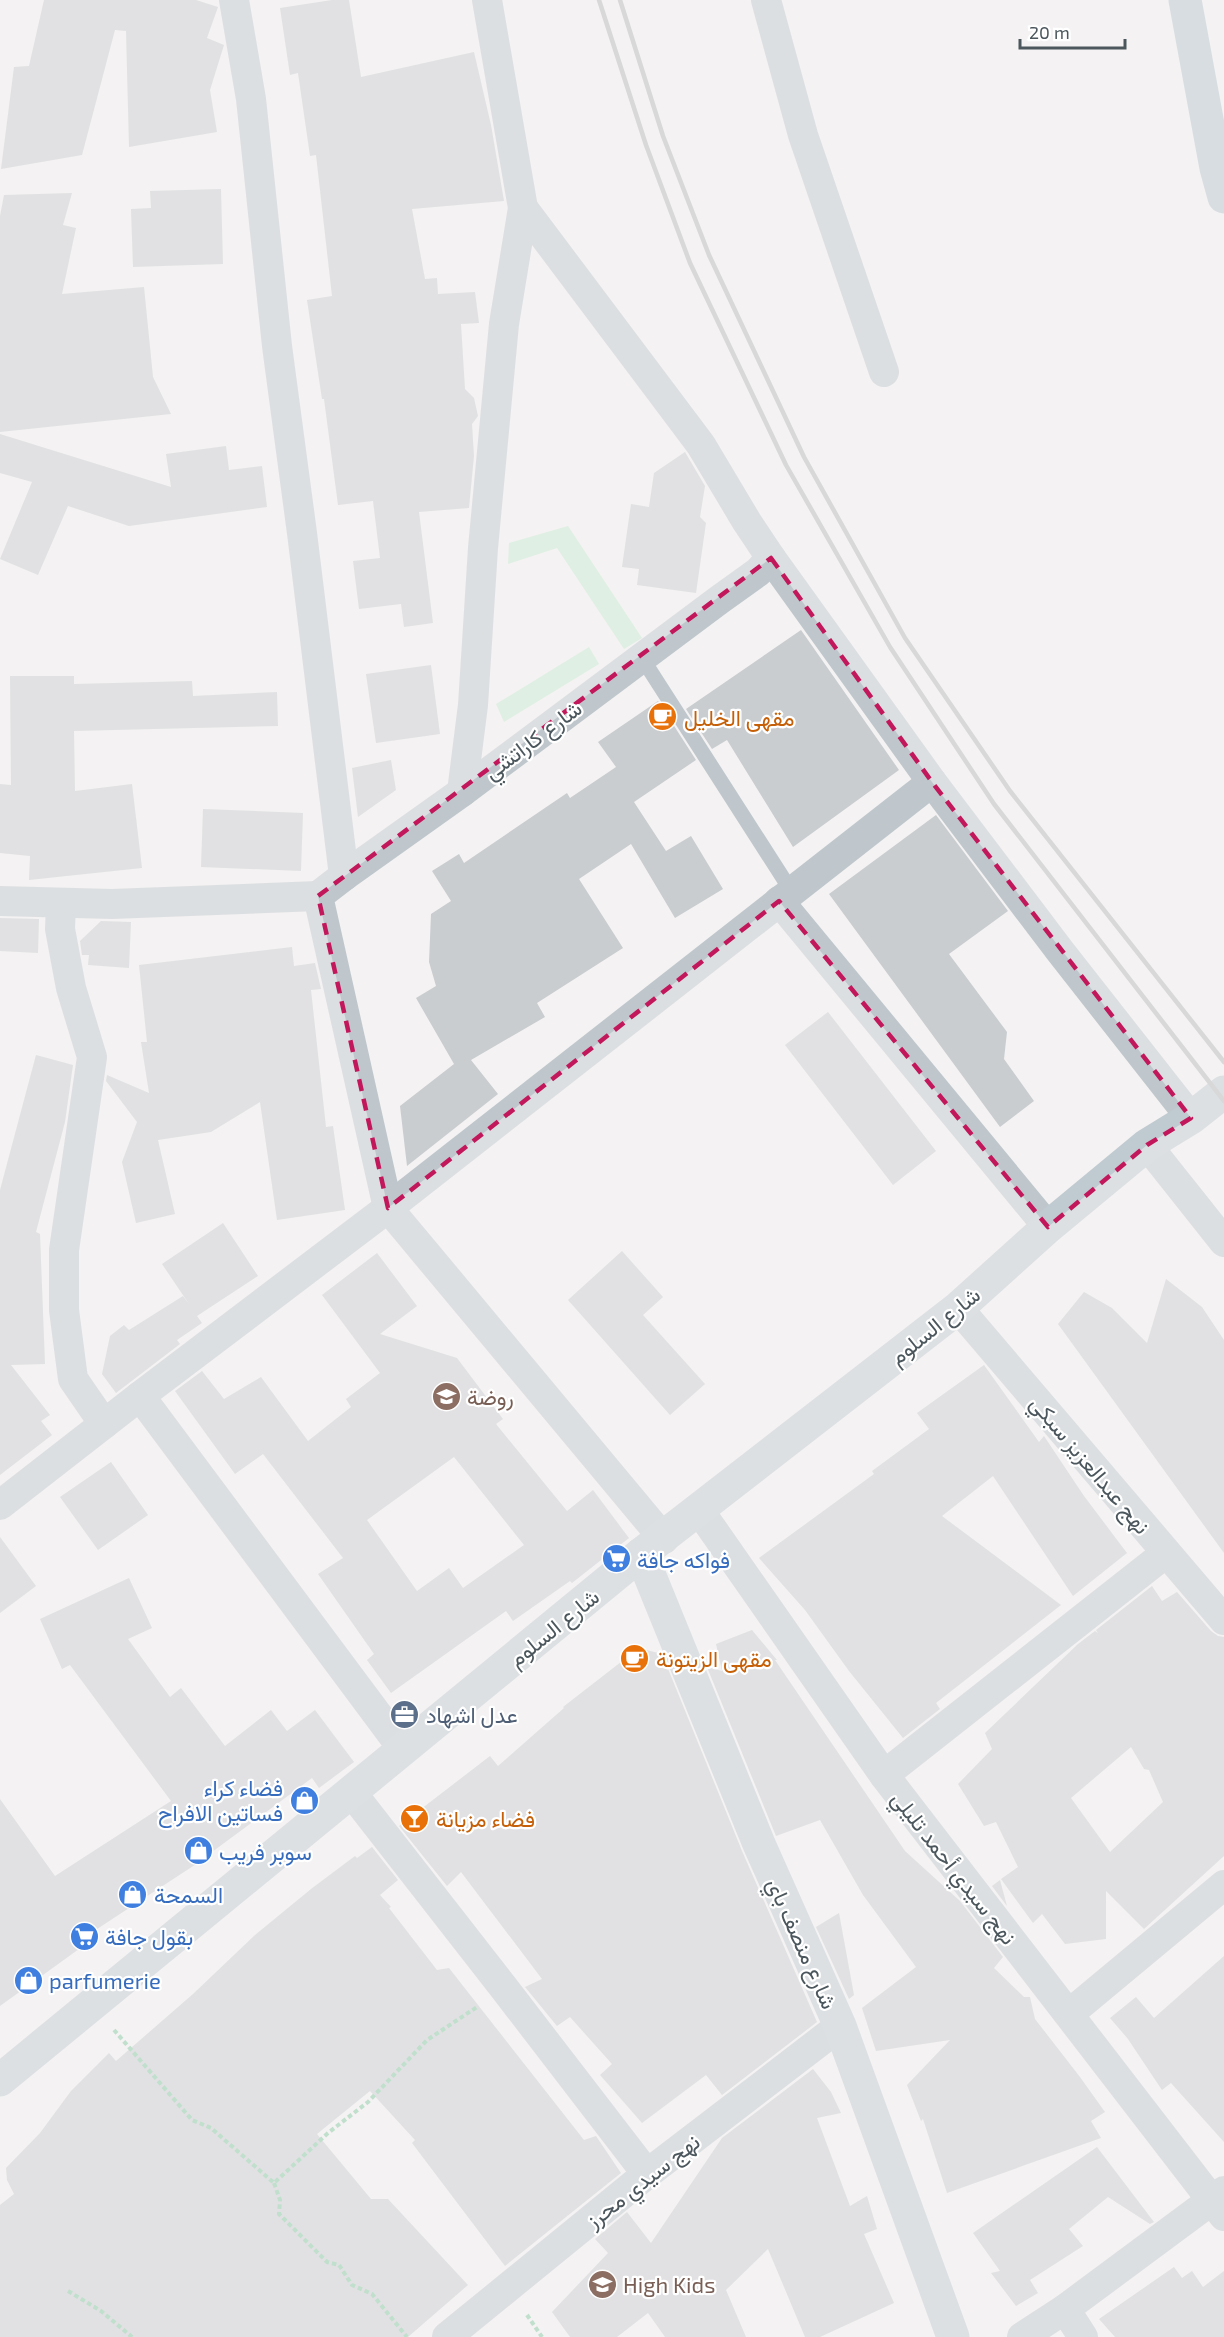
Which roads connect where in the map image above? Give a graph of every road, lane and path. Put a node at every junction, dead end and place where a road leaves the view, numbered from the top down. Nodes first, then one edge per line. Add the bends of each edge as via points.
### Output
1 (234, 0) edge
2 (487, 0) edge
3 (766, 0) edge
4 (1185, 0) edge
5 (1221, 178) edge
6 (523, 208) junction
7 (884, 372) dead end
8 (771, 558) junction
9 (642, 658) junction
10 (932, 782) junction
11 (462, 792) junction
12 (344, 876) junction
13 (318, 896) junction
14 (785, 896) junction
15 (0, 901) edge
16 (62, 903) junction
17 (1224, 1092) edge
18 (1191, 1118) junction
19 (1147, 1145) junction
20 (388, 1208) junction
21 (1048, 1227) junction
22 (1224, 1242) edge
23 (958, 1308) junction
24 (140, 1396) junction
25 (104, 1424) junction
26 (3, 1498) edge
27 (699, 1510) junction
28 (653, 1546) junction
29 (1166, 1553) junction
30 (1224, 1620) edge
31 (403, 1749) junction
32 (884, 1775) junction
33 (352, 1793) junction
34 (1224, 1886) edge
35 (504, 1988) junction
36 (92, 2004) junction
37 (1069, 2014) junction
38 (840, 2026) junction
39 (0, 2080) edge
40 (646, 2174) junction
41 (274, 2183) junction
42 (1220, 2202) edge
43 (68, 2291) dead end
44 (1065, 2309) junction
45 (132, 2337) edge
46 (407, 2337) edge
47 (447, 2337) edge
48 (953, 2337) edge
49 (1022, 2337) edge
50 (1083, 2337) edge

1 - 12 street via 251,99 277,346
2 - 6 street
3 - 7 street via 803,135
4 - 5 main road
6 - 8 street via 701,445
6 - 11 street via 504,324 473,705
8 - 9 street, شارع كاراتشي via 758,572
8 - 10 street
9 - 11 street, شارع كاراتشي
9 - 14 lane
10 - 14 street
10 - 18 street
11 - 12 street, شارع كاراتشي
12 - 13 street, شارع كاراتشي
13 - 16 street
13 - 20 street
14 - 20 street
14 - 21 street
15 - 16 street
16 - 25 street via 60,929 71,988 92,1057 64,1250 64,1310 73,1379
17 - 18 street, شارع السلوم
18 - 19 street, شارع السلوم
19 - 21 street, شارع السلوم
19 - 22 street
20 - 24 street
20 - 28 street
21 - 23 street, شارع السلوم
23 - 27 street, شارع السلوم
23 - 29 street, نهج عبدالعزيز سبكي
24 - 25 street
24 - 31 street
25 - 26 street
27 - 28 street, شارع السلوم
27 - 32 street, نهج سيدي أحمد تليلي
28 - 31 street, شارع السلوم
28 - 38 street, شارع منصف باي via 759,1844
29 - 30 street, نهج عبدالعزيز سبكي
29 - 32 street
31 - 33 street, شارع السلوم
32 - 37 street, نهج سيدي أحمد تليلي
33 - 35 street
33 - 36 street, شارع السلوم
34 - 37 street
35 - 40 street
35 - 41 path via 427,2040 368,2102
36 - 39 street, شارع السلوم
36 - 41 path via 192,2120 211,2128
37 - 42 street, نهج سيدي أحمد تليلي
38 - 40 street, نهج سيدي محرز
38 - 48 street, شارع منصف باي
40 - 47 street, نهج سيدي محرز
41 - 46 path via 280,2200 279,2214 327,2262 339,2265 352,2285 372,2294
42 - 44 street
43 - 45 path
44 - 49 street
44 - 50 street

